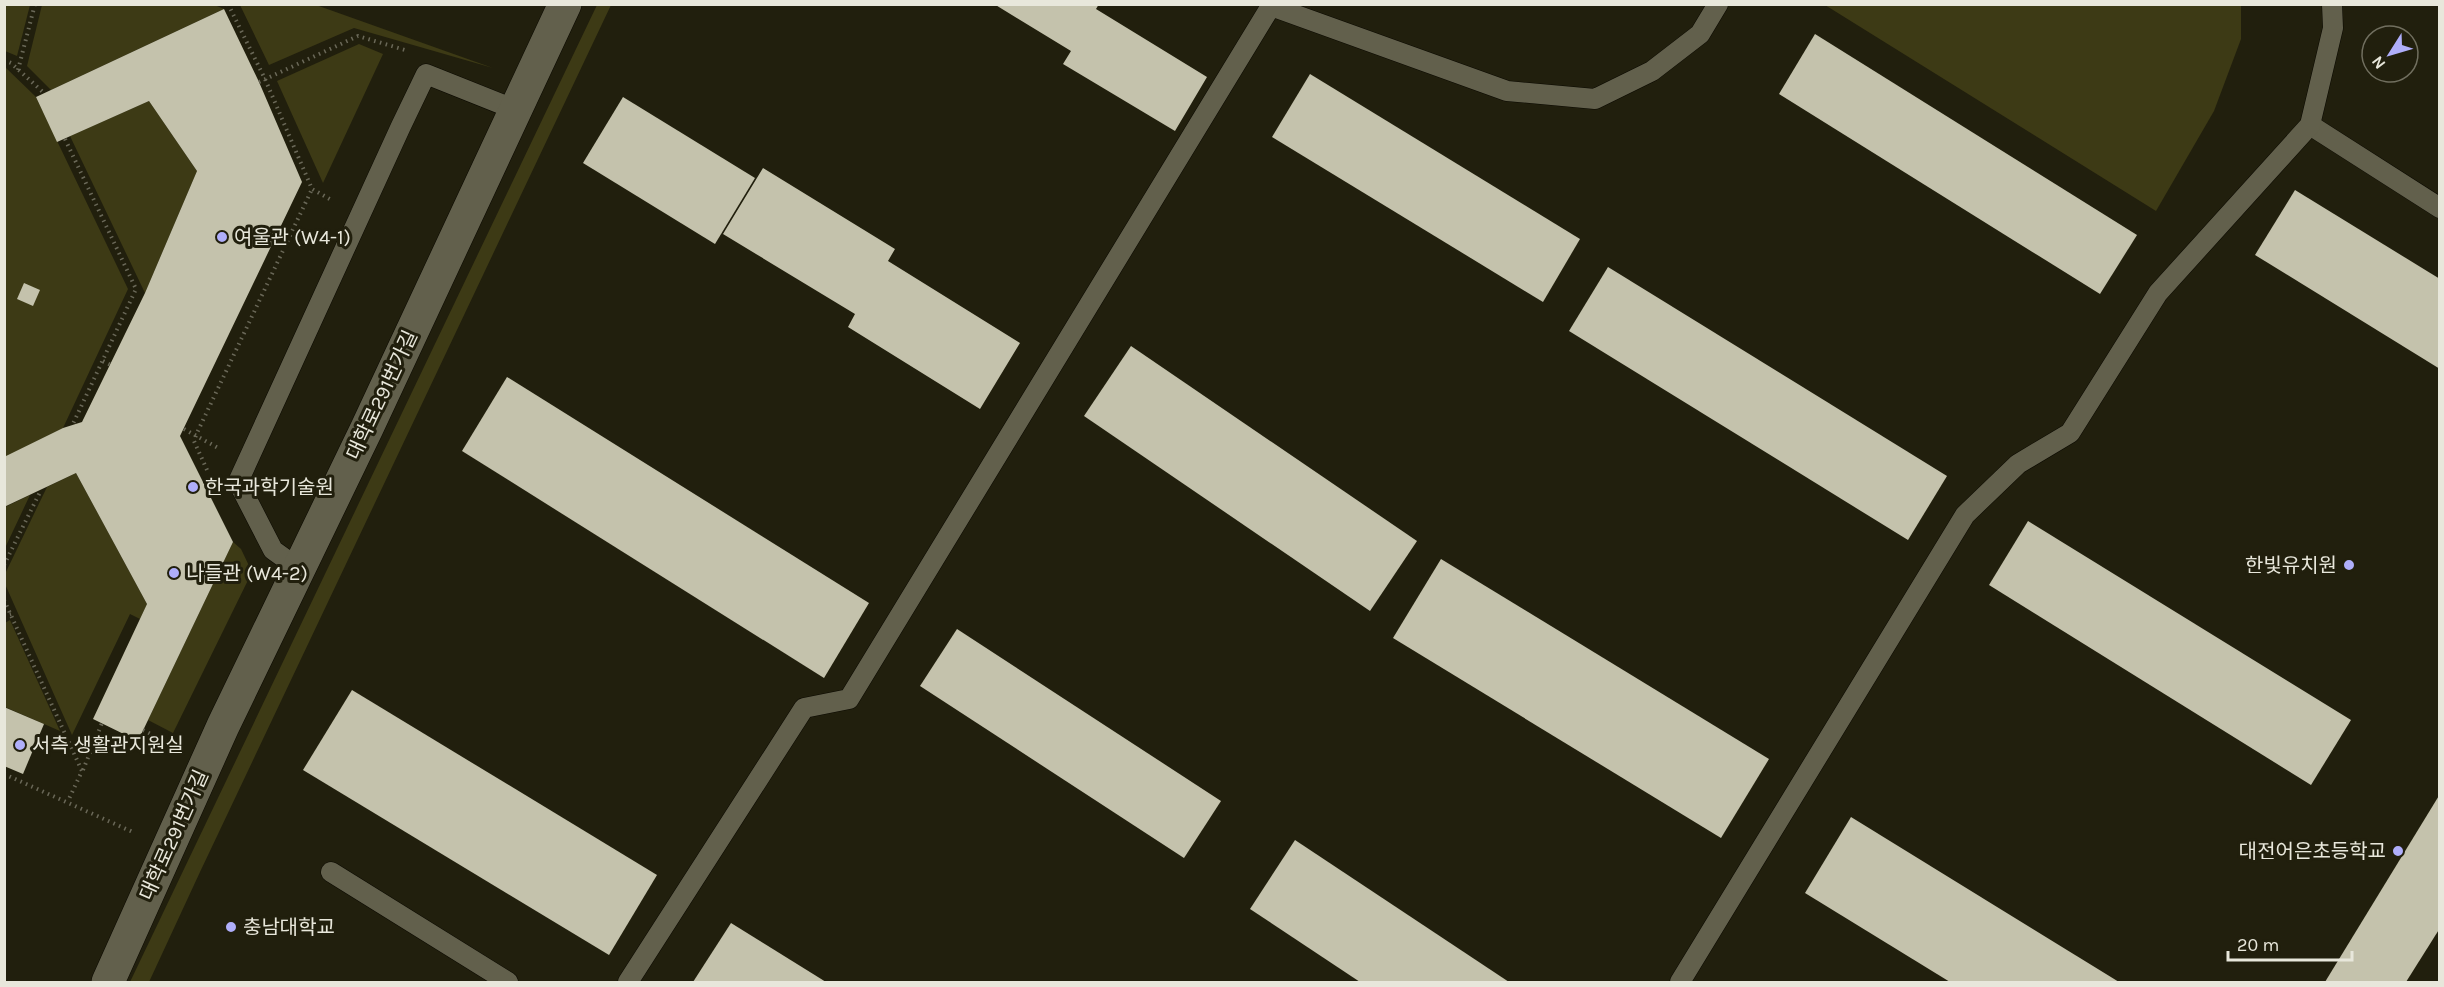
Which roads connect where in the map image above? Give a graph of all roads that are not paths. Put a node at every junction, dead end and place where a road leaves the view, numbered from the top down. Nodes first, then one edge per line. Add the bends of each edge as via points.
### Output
1 (565, 4) edge
2 (1718, 4) edge
3 (2332, 4) edge
4 (1268, 5) edge
5 (516, 110) junction
6 (2310, 125) junction
7 (2439, 208) edge
8 (298, 568) junction
9 (330, 872) dead end
10 (108, 982) edge
11 (508, 982) edge
12 (628, 982) edge
13 (1680, 982) edge

1 - 5 street, 대학로291번가길
2 - 4 lane via 1700,34 1652,71 1595,99 1507,91
3 - 6 lane via 2333,28
4 - 12 lane via 849,699 804,708
5 - 8 street, 대학로291번가길
5 - 8 lane via 426,74 238,482 273,550
6 - 7 lane
6 - 13 lane via 2158,293 2070,433 2018,464 1965,515
8 - 10 street, 대학로291번가길
9 - 11 lane

